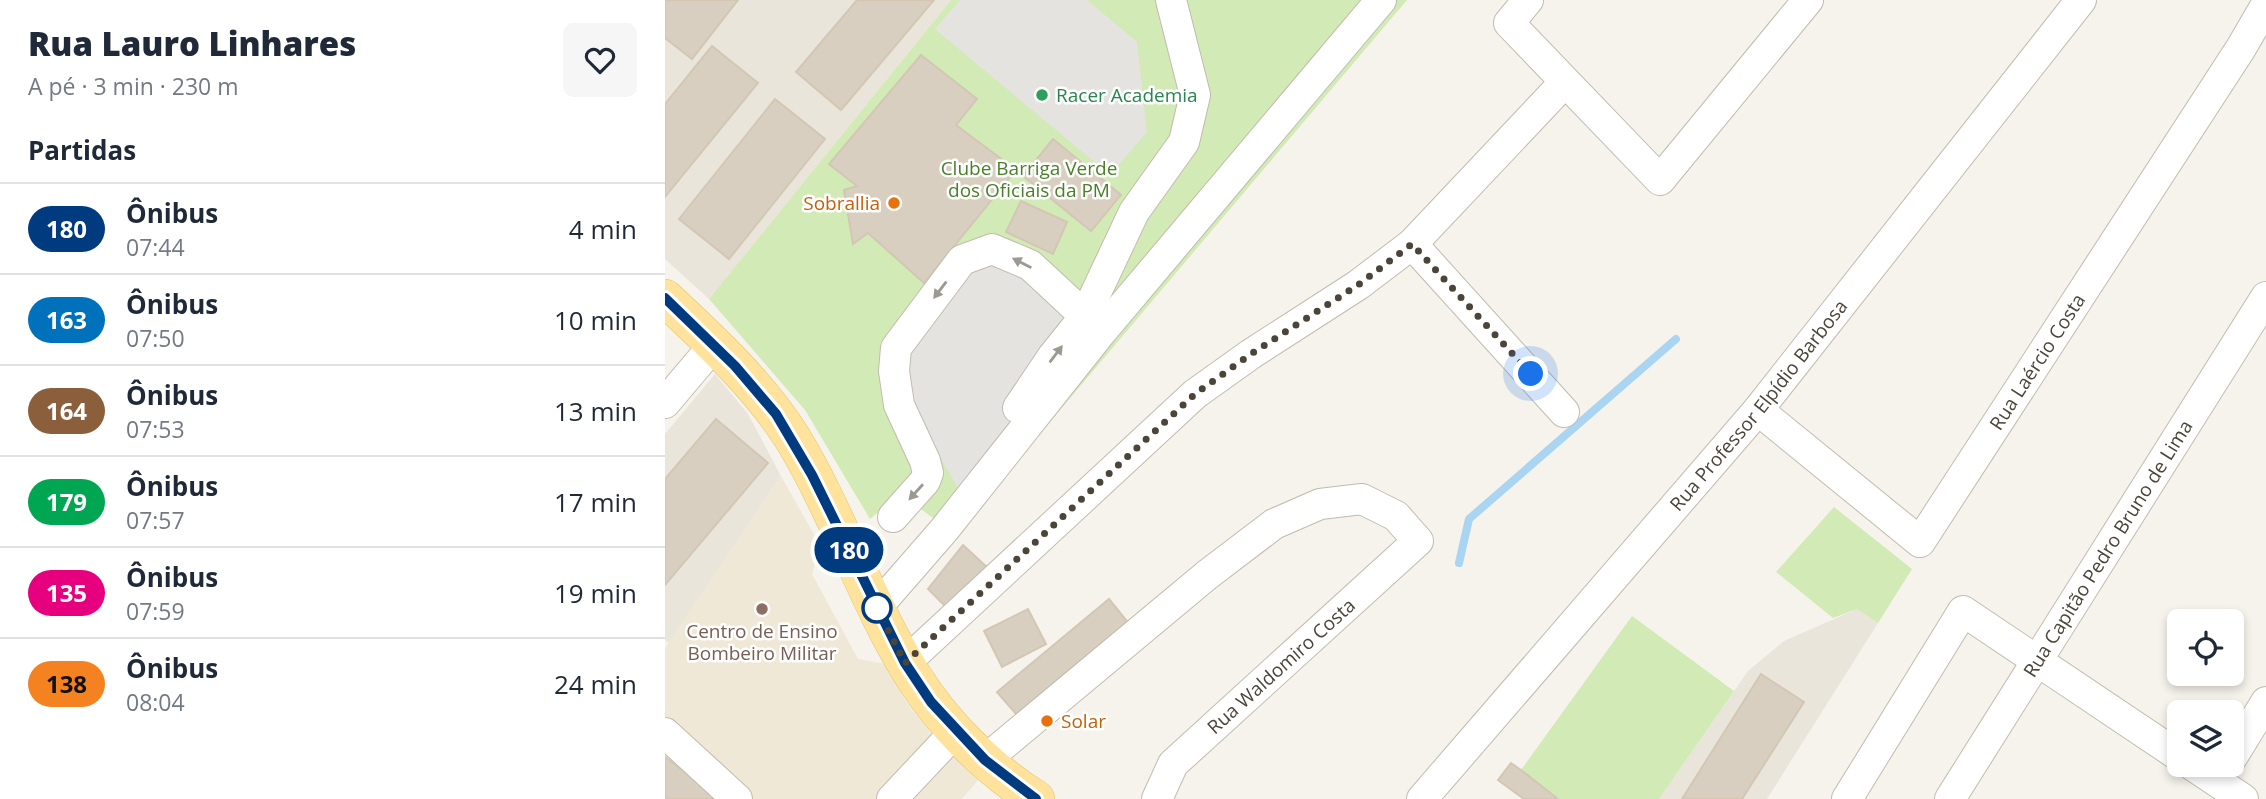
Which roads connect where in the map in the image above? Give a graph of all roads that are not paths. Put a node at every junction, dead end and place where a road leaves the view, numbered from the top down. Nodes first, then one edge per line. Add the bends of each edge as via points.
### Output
1 (1171, 0) edge
2 (1381, 0) edge
3 (1528, 0) edge
4 (1808, 0) edge
5 (2081, 0) edge
6 (2266, 5) edge
7 (1565, 82) junction
8 (1412, 244) junction
9 (2266, 297) edge
10 (665, 298) edge
11 (1093, 324) junction
12 (714, 345) junction
13 (665, 403) edge
14 (1758, 410) junction
15 (1564, 412) dead end
16 (947, 511) dead end
17 (893, 517) dead end
18 (877, 607) junction
19 (2037, 661) junction
20 (905, 663) junction
21 (2266, 702) edge
22 (956, 731) junction
23 (665, 733) edge
24 (2244, 737) edge
25 (2167, 748) edge
26 (985, 760) junction
27 (2221, 777) edge
28 (737, 799) edge
29 (892, 799) edge
30 (1036, 799) edge
31 (1157, 799) edge
32 (1422, 799) edge
33 (1847, 799) edge
34 (1950, 799) edge
35 (2243, 799) edge

1 - 11 street via 1195,95 1184,142 1134,212
2 - 11 street
3 - 7 street via 1509,23
4 - 7 street via 1660,180
5 - 14 street, Rua Professor Elpídio Barbosa
6 - 14 street, Rua Laércio Costa via 1920,542
7 - 8 street
8 - 15 street
8 - 20 street via 1195,394
9 - 19 street, Rua Capitão Pedro Bruno de Lima
10 - 12 main road
16 -> 11 street via 1053,356
11 -> 17 street via 1030,265 992,250 962,260 895,348 899,404 928,473
11 - 18 street via 943,530
12 - 13 street
12 - 18 main road via 757,390 793,440
14 - 32 street, Rua Professor Elpídio Barbosa
18 - 20 main road
19 - 25 street
19 - 33 street via 1963,611
19 - 34 street, Rua Capitão Pedro Bruno de Lima
20 - 22 main road
21 - 24 street
22 - 26 main road
22 - 29 street
23 - 28 street
26 - 30 main road
26 - 31 street, Rua Waldomiro Costa via 1274,524 1320,504 1362,499 1396,516 1418,541 1173,764
27 - 35 street

